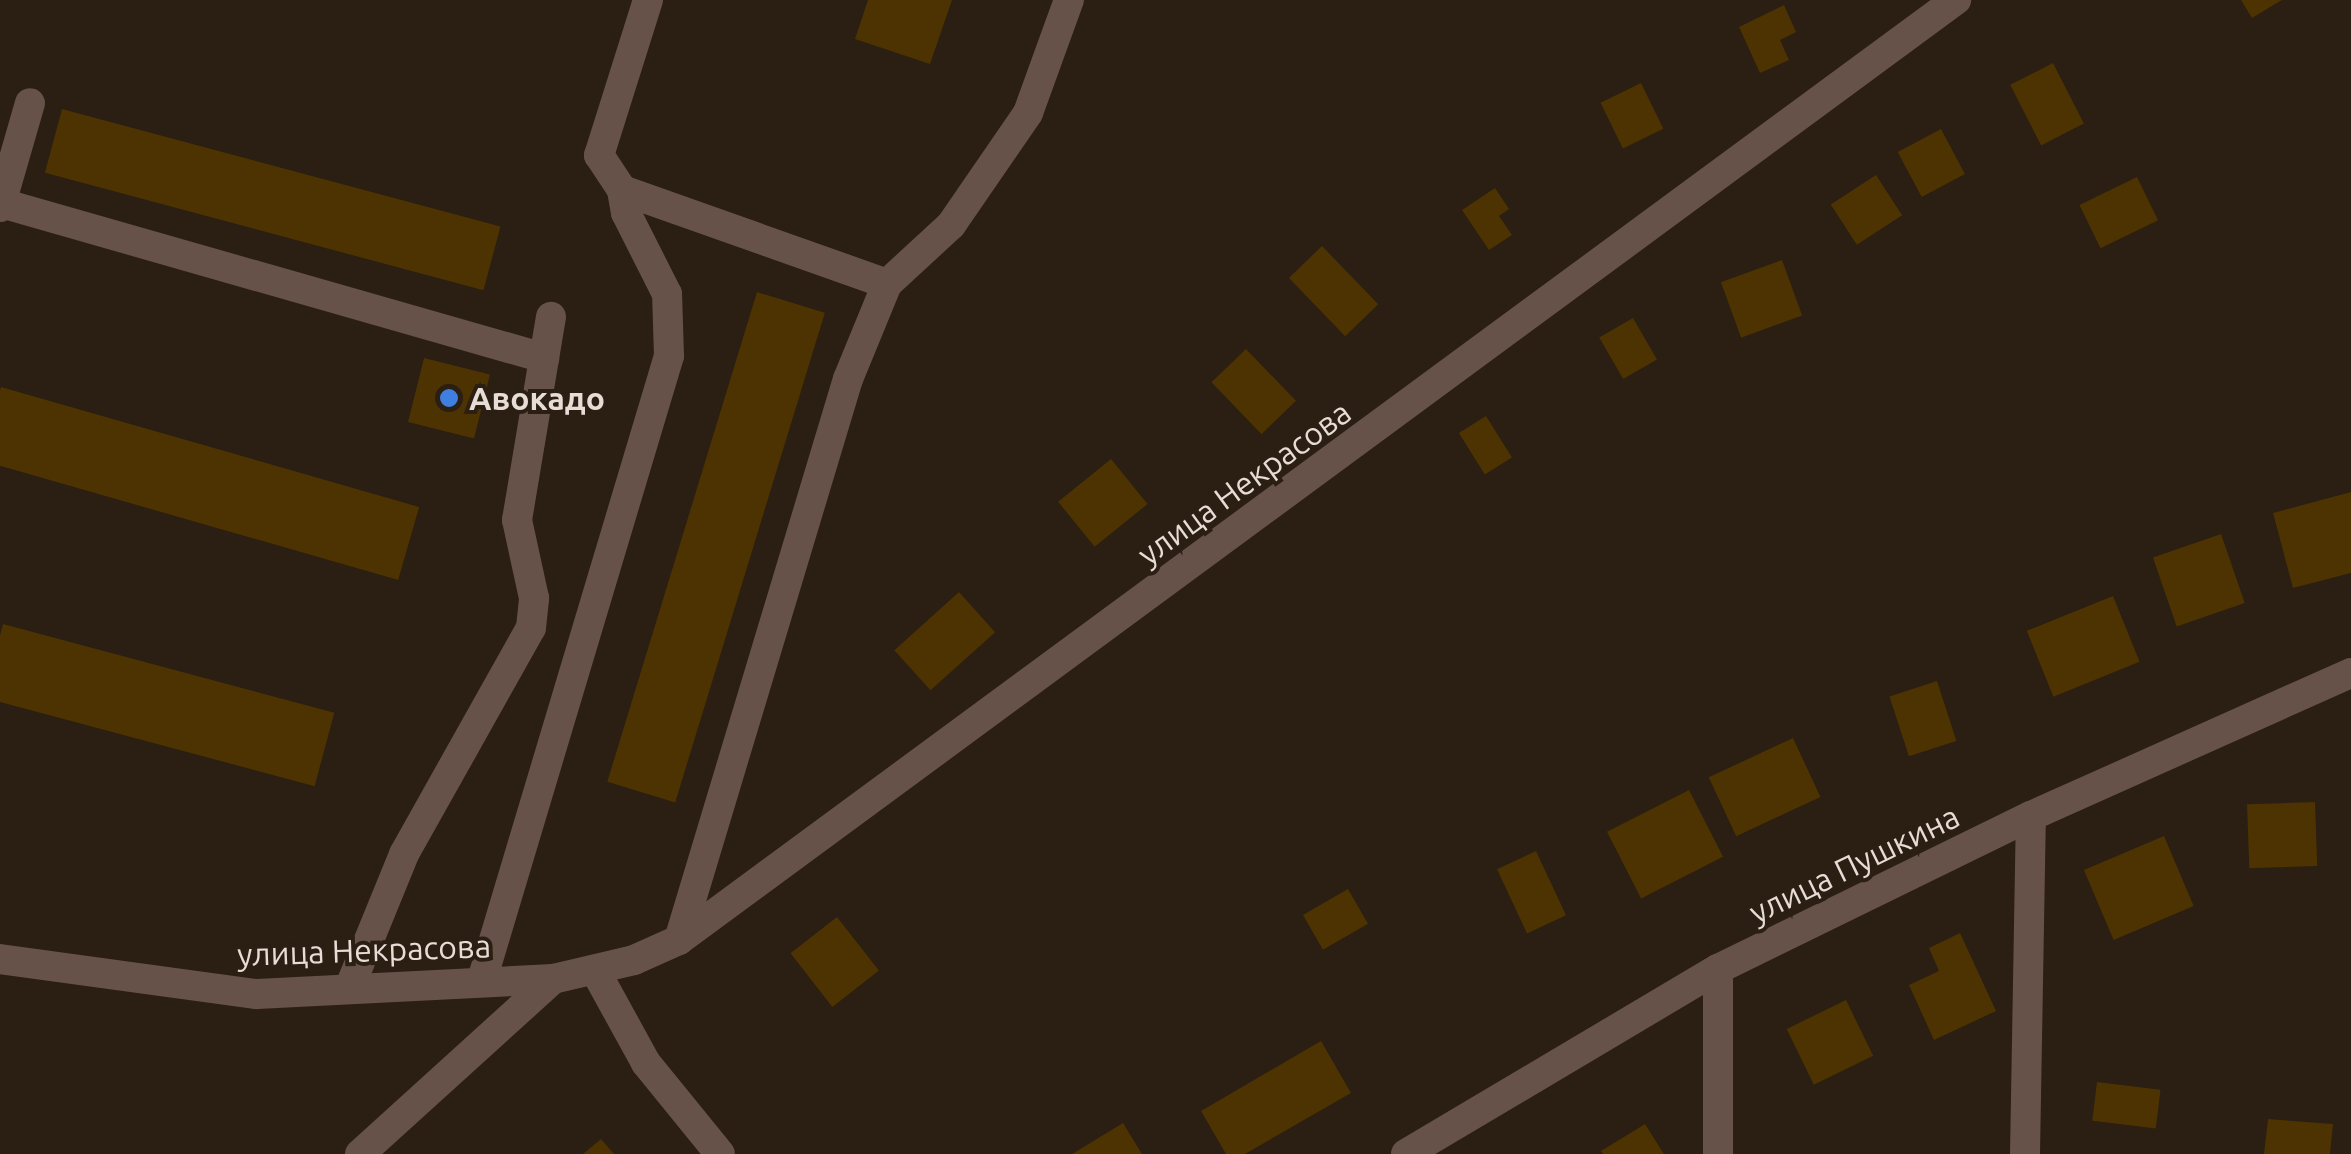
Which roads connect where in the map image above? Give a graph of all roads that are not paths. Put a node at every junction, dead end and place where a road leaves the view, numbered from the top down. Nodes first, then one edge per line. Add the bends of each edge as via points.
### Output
1 (648, 0) edge
2 (1069, 0) edge
3 (1956, 0) edge
4 (30, 103) dead end
5 (622, 190) junction
6 (1, 205) edge
7 (887, 284) junction
8 (551, 318) dead end
9 (544, 358) junction
10 (2351, 674) edge
11 (2031, 816) junction
12 (679, 940) junction
13 (0, 959) edge
14 (1718, 969) junction
15 (596, 972) junction
16 (553, 979) junction
17 (482, 980) junction
18 (349, 989) junction
19 (360, 1154) edge
20 (720, 1154) edge
21 (1406, 1154) edge
22 (1718, 1154) edge
23 (2025, 1154) edge

1 - 5 street via 599,155
2 - 7 street via 1028,112 951,225
3 - 12 street, улица Некрасова
4 - 6 street
5 - 7 street
5 - 17 street via 626,213 667,294 673,329
6 - 9 street
7 - 12 street via 848,379
8 - 9 street
9 - 18 street via 517,520 534,598 530,628 404,854
10 - 11 street, улица Пушкина
11 - 14 street, улица Пушкина
11 - 23 street
12 - 15 street, улица Некрасова
13 - 18 street, улица Некрасова via 257,994
14 - 21 street, улица Пушкина
14 - 22 street
15 - 16 street, улица Некрасова
15 - 20 street via 646,1063
16 - 17 street, улица Некрасова
16 - 19 street
17 - 18 street, улица Некрасова

